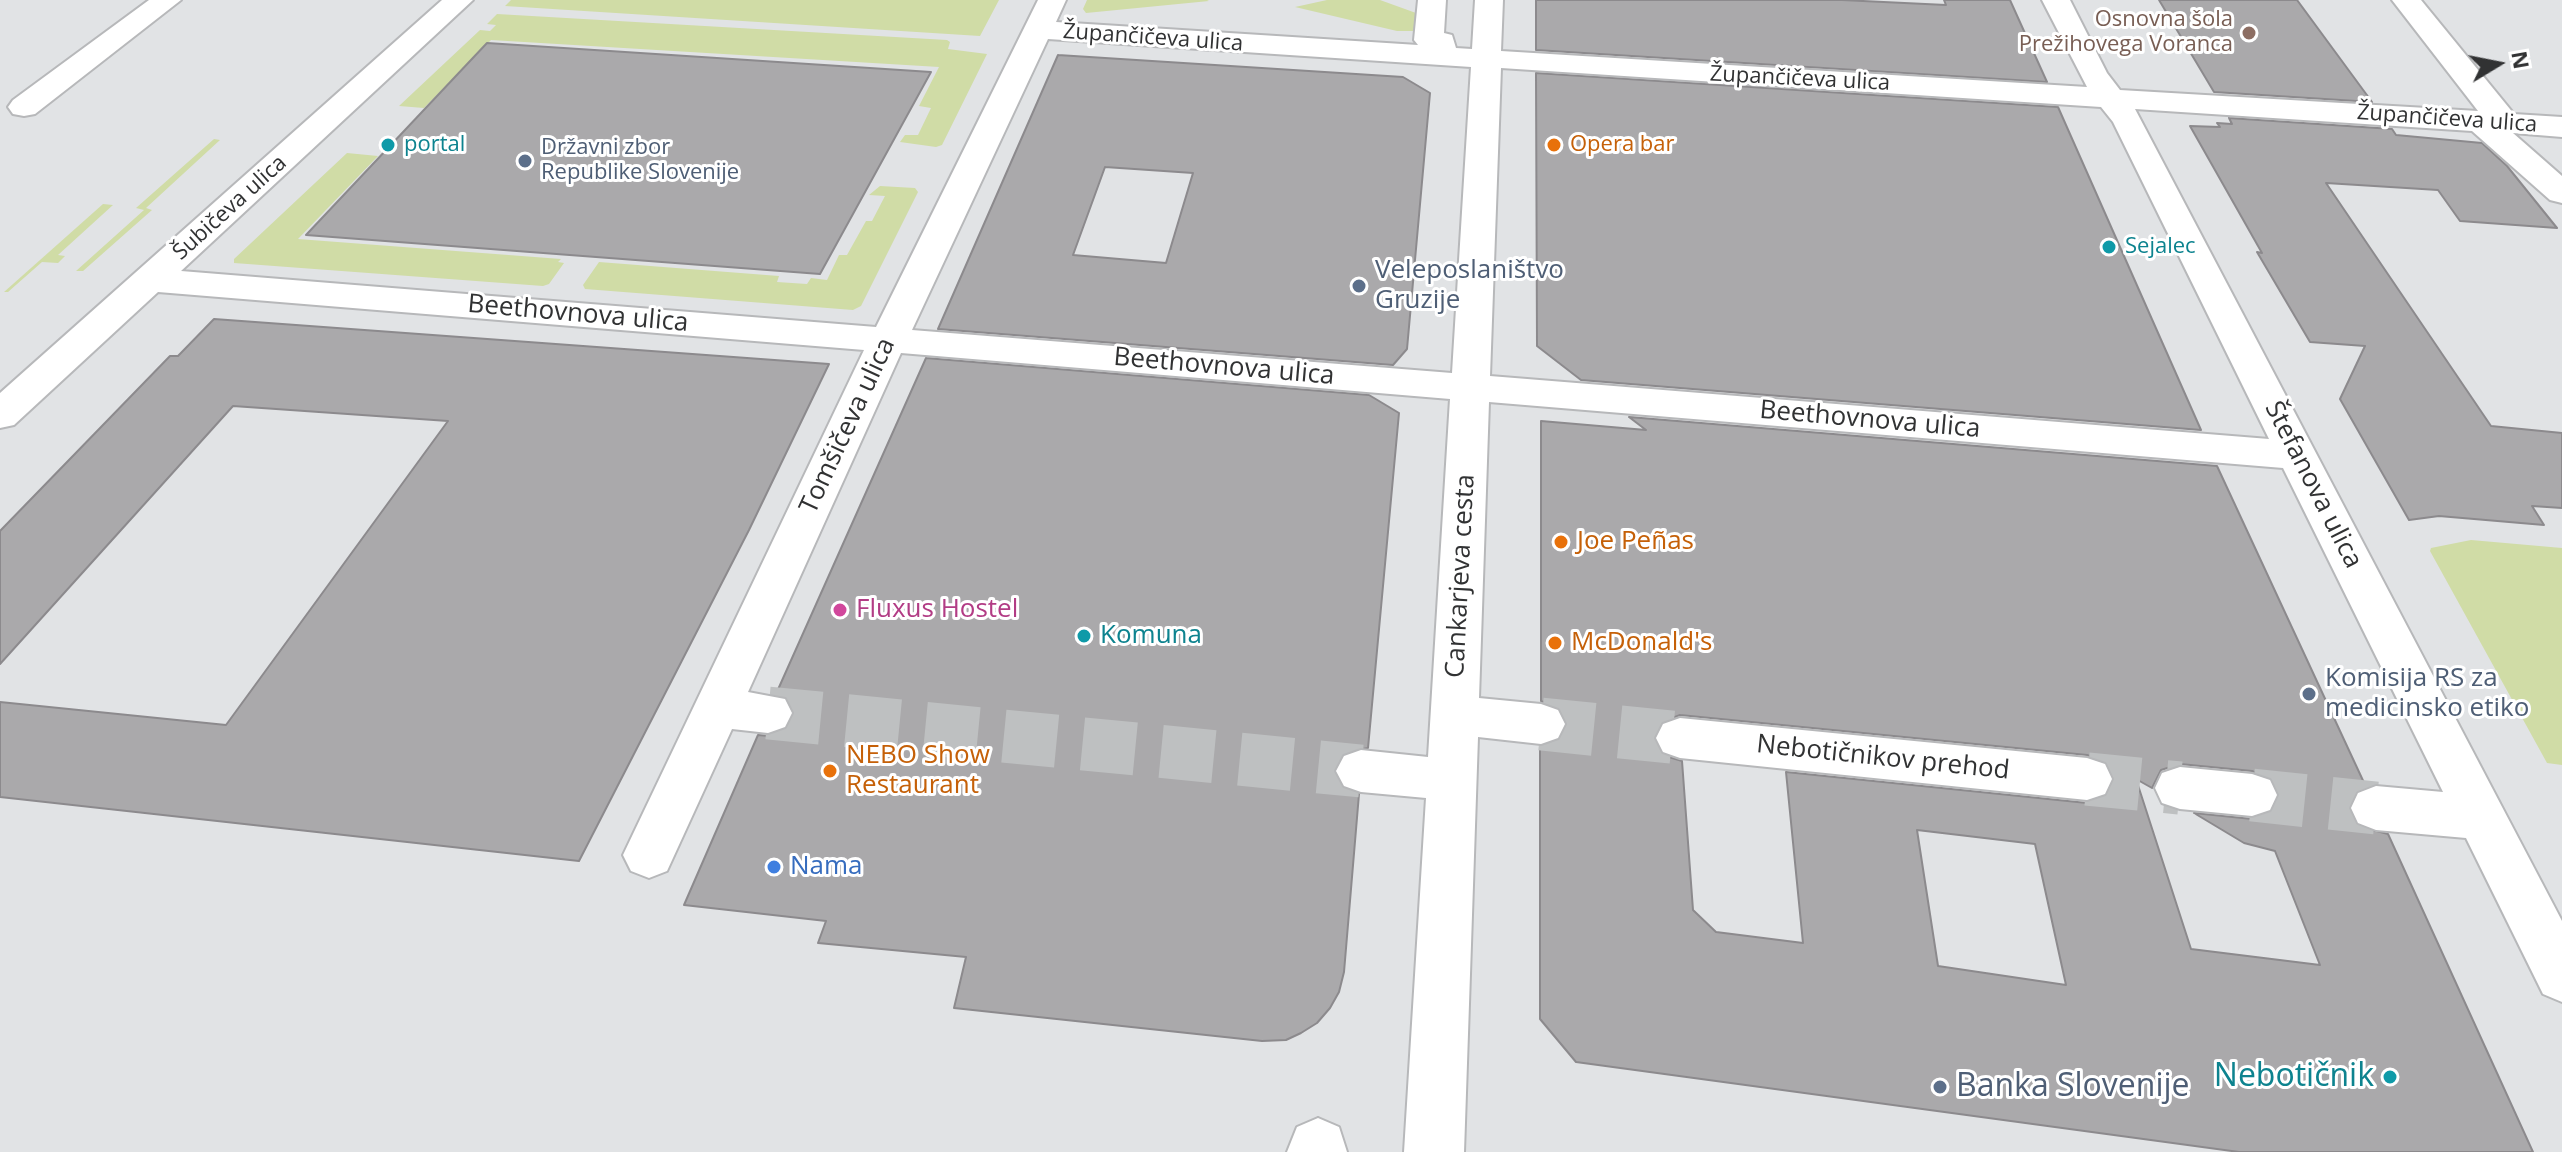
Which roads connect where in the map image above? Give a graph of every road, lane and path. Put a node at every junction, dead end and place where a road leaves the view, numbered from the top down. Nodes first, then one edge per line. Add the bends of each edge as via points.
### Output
1 (167, 0) edge
2 (459, 0) edge
3 (1052, 0) edge
4 (1432, 0) edge
5 (1489, 0) edge
6 (2056, 0) edge
7 (2406, 0) edge
8 (1038, 30) junction
9 (1441, 58) junction
10 (1486, 61) junction
11 (2108, 98) junction
12 (24, 107) dead end
13 (2491, 120) junction
14 (2562, 127) edge
15 (2562, 193) edge
16 (151, 280) junction
17 (888, 340) junction
18 (1469, 387) junction
19 (0, 415) edge
20 (2297, 455) junction
21 (717, 708) junction
22 (768, 713) tunnel mouth
23 (1455, 715) junction
24 (1541, 724) tunnel mouth
25 (1680, 738) tunnel mouth
26 (1361, 771) tunnel mouth
27 (2087, 779) tunnel mouth
28 (1452, 780) junction
29 (2180, 788) tunnel mouth
30 (2252, 795) tunnel mouth
31 (2376, 808) tunnel mouth
32 (2482, 818) junction
33 (649, 855) dead end
34 (2562, 976) edge
35 (1434, 1152) edge

1 - 12 street
2 - 16 street, Šubičeva ulica
3 - 8 street, Tomšičeva ulica
4 - 9 street via 1429,40 1442,41
5 - 10 street, Cankarjeva cesta
6 - 11 street, Štefanova ulica
7 - 13 street
8 - 9 street, Župančičeva ulica
8 - 17 street, Tomšičeva ulica
9 - 10 street, Župančičeva ulica
10 - 11 street, Župančičeva ulica
10 - 18 street, Cankarjeva cesta
11 - 13 street, Župančičeva ulica
11 - 20 street, Štefanova ulica via 2128,121
13 - 14 street, Župančičeva ulica
13 - 15 street
16 - 17 street, Beethovnova ulica
16 - 19 street, Šubičeva ulica
17 - 18 street, Beethovnova ulica
17 - 21 street, Tomšičeva ulica
18 - 20 street, Beethovnova ulica
18 - 23 street, Cankarjeva cesta
20 - 32 street, Štefanova ulica
21 - 22 street
21 - 33 street, Tomšičeva ulica
23 - 24 street
23 - 28 street, Cankarjeva cesta
25 - 27 street, Nebotičnikov prehod
26 - 28 street
28 - 35 street, Cankarjeva cesta
29 - 30 street
31 - 32 street
32 - 34 street, Štefanova ulica

